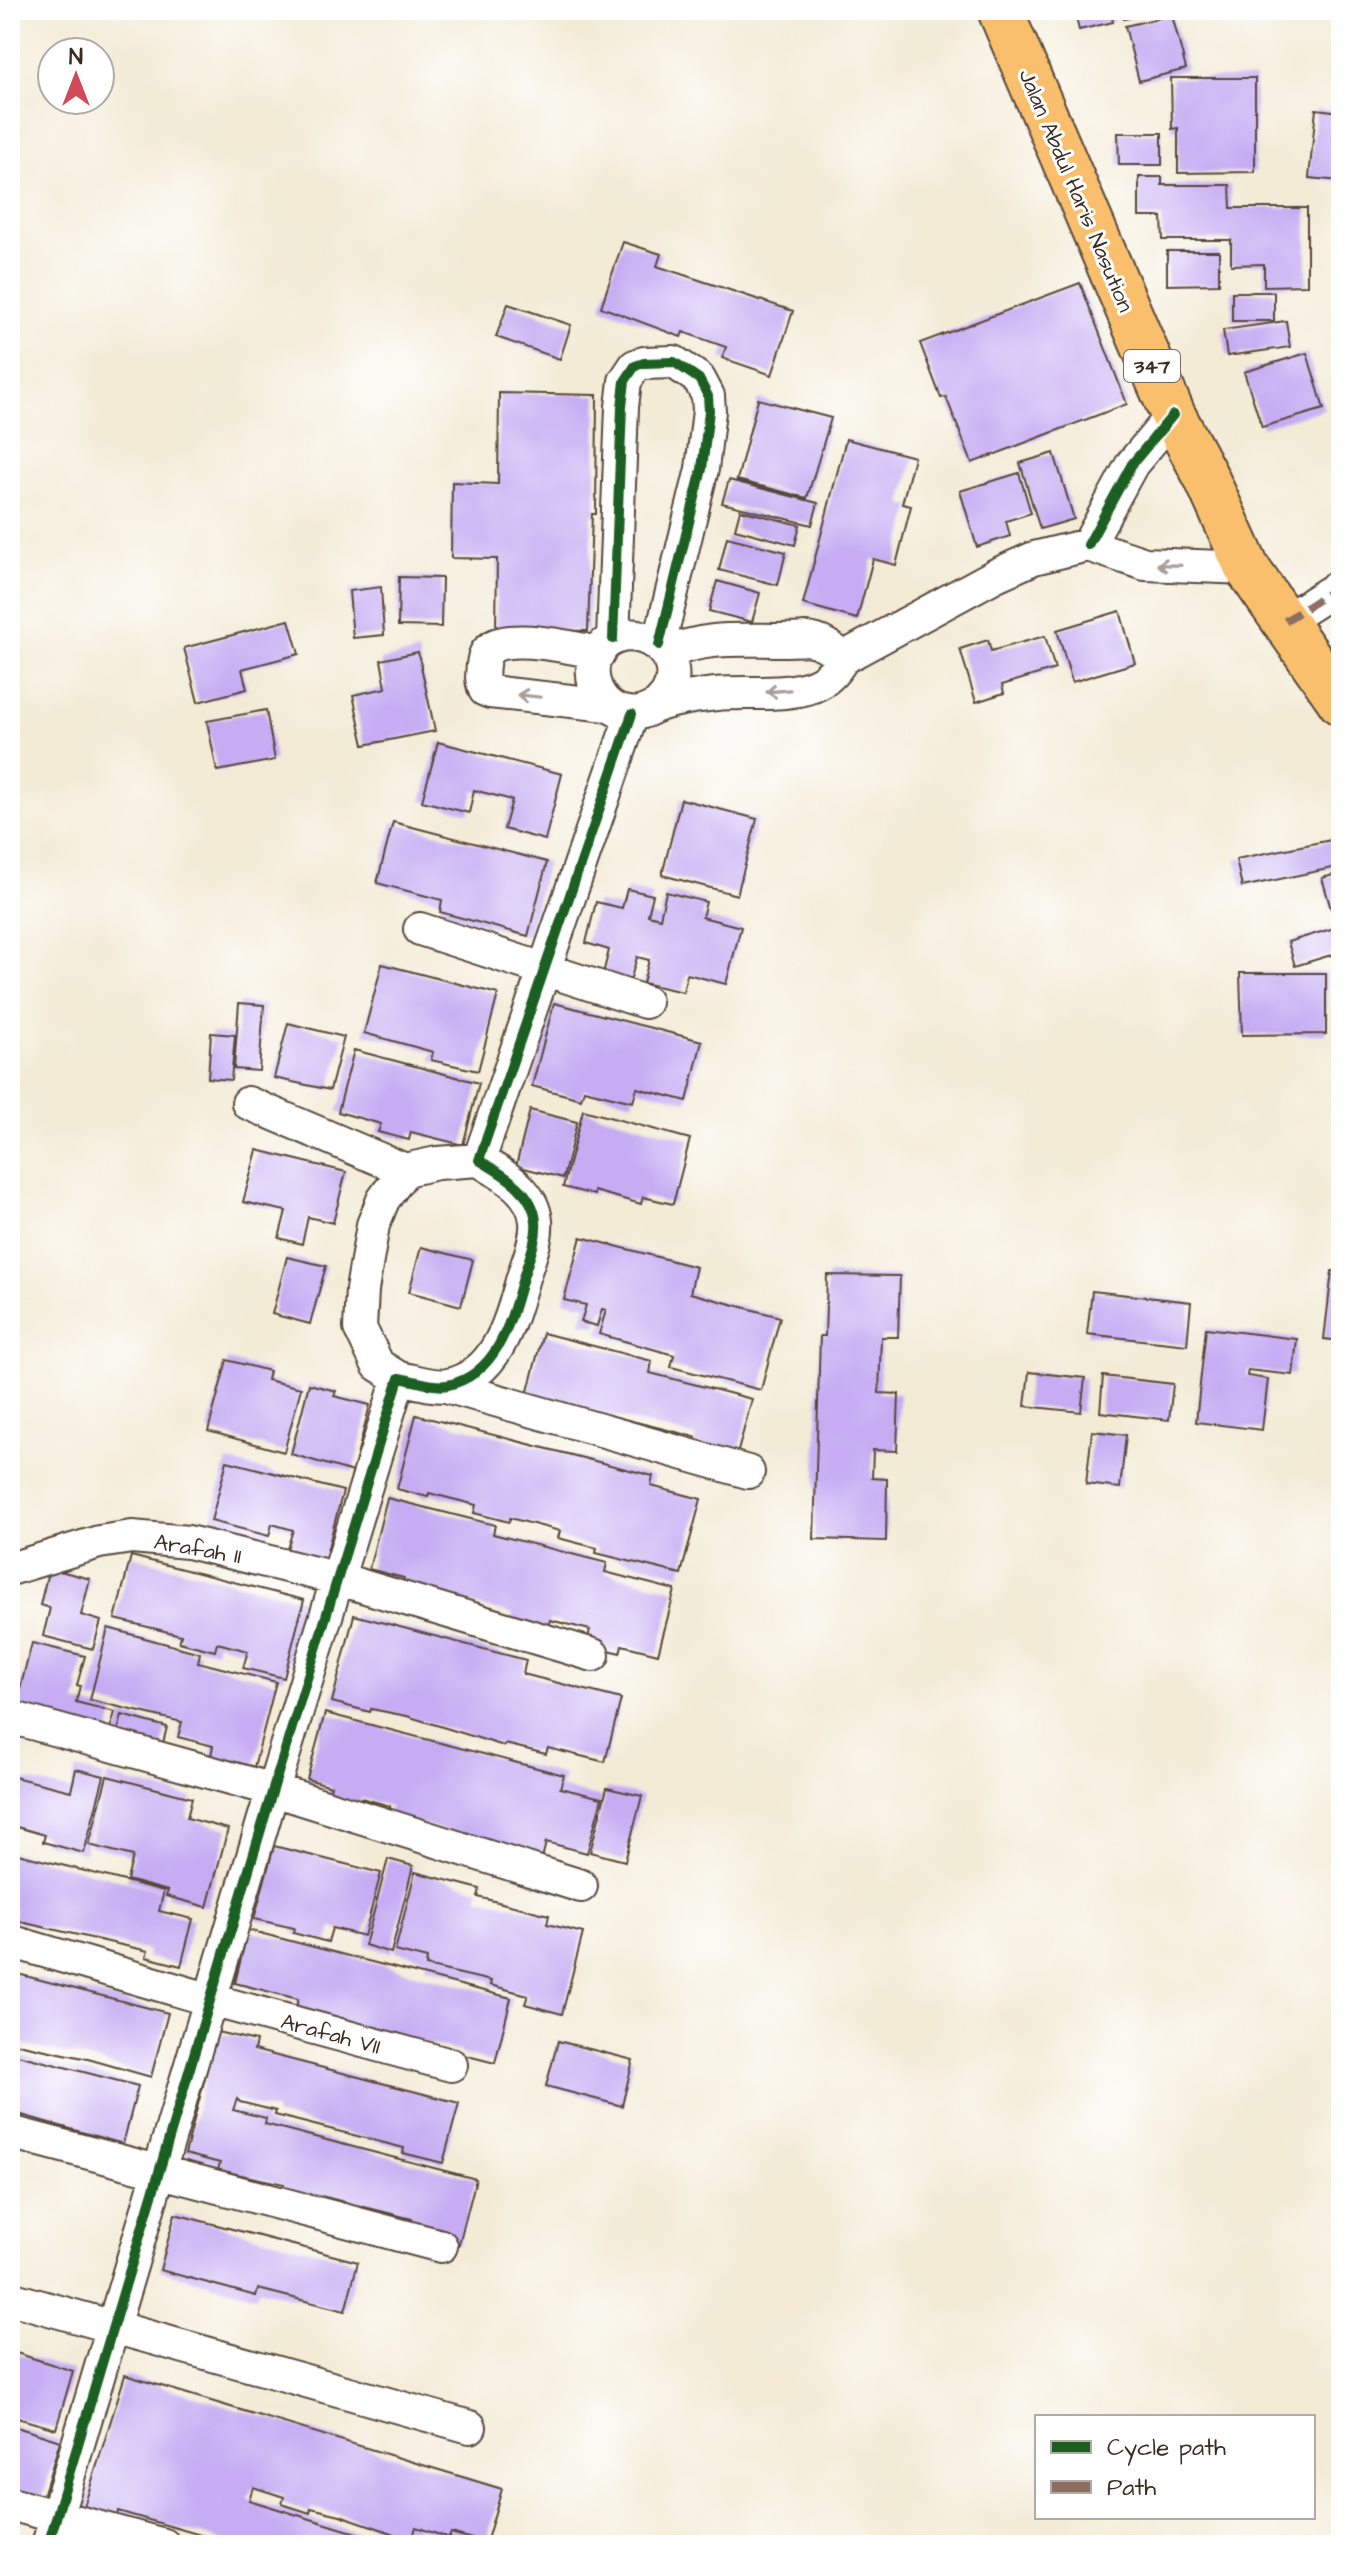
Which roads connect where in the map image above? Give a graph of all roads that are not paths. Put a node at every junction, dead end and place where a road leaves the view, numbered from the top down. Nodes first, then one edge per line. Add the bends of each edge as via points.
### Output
1 (1000, 10) edge
2 (1173, 415) junction
3 (1088, 545) junction
4 (1247, 568) junction
5 (1341, 585) edge
6 (1285, 621) junction
7 (606, 646) junction
8 (663, 649) junction
9 (843, 658) junction
10 (1341, 703) edge
11 (632, 708) junction
12 (420, 929) dead end
13 (545, 968) junction
14 (645, 1002) dead end
15 (248, 1103) dead end
16 (479, 1160) junction
17 (405, 1170) junction
18 (399, 1378) junction
19 (446, 1386) junction
20 (748, 1472) dead end
21 (10, 1569) edge
22 (339, 1579) junction
23 (593, 1655) dead end
24 (10, 1717) edge
25 (274, 1790) junction
26 (581, 1886) dead end
27 (10, 1941) edge
28 (211, 2000) junction
29 (451, 2065) dead end
30 (10, 2132) edge
31 (160, 2170) junction
32 (441, 2246) dead end
33 (10, 2298) edge
34 (114, 2326) junction
35 (470, 2427) dead end
36 (10, 2504) edge
37 (52, 2531) edge
38 (164, 2545) edge

1 - 2 main road, Jalan Abdul Haris Nasution / 347
2 - 3 street via 1132,464
2 - 4 main road, Jalan Abdul Haris Nasution / 347
4 -> 3 street via 1145,564
3 - 9 street via 1034,558 996,575
4 - 6 main road, Jalan Abdul Haris Nasution / 347
5 - 6 street
6 - 10 main road, Jalan Abdul Haris Nasution / 347
7 - 8 street via 637,634
7 - 8 street via 625,381 635,366 674,362 706,388 709,411 702,469
7 - 11 street via 592,671 596,690
11 -> 7 street via 490,692 482,682 484,655 493,645
8 - 9 street via 815,639
8 - 11 street via 672,672 669,691
9 -> 11 street via 829,677 813,686
11 - 13 street
12 - 13 street
13 - 14 street
13 - 16 street
15 - 17 street
16 - 17 street
16 - 19 street via 525,1195 536,1221 534,1241 509,1326 491,1358 478,1373
17 - 18 street via 373,1225 360,1328 378,1365
18 - 19 street
18 - 22 street
19 - 20 street
21 - 22 street, Arafah II via 132,1537 188,1542
22 - 23 street, Arafah II
22 - 25 street
24 - 25 street
25 - 26 street
25 - 28 street
27 - 28 street, Arafah VII
28 - 29 street, Arafah VII
28 - 31 street
30 - 31 street
31 - 32 street
31 - 34 street
33 - 34 street
34 - 35 street
34 - 37 street
36 - 37 street
37 - 38 street

